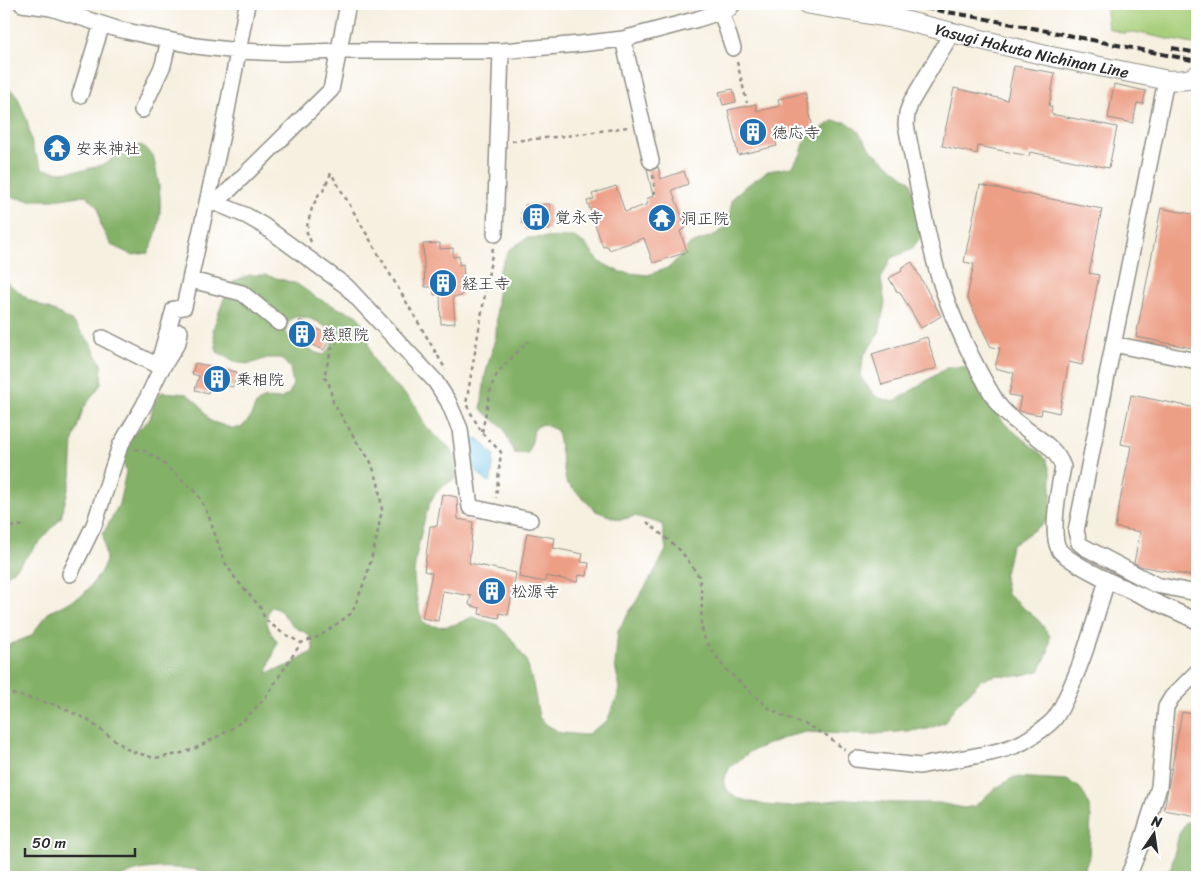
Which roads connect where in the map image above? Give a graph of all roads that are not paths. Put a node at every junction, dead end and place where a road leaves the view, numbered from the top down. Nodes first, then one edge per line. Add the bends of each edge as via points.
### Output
1 (22, 4) edge
2 (247, 4) edge
3 (348, 4) edge
4 (807, 4) edge
5 (727, 8) edge
6 (897, 11) edge
7 (102, 24) junction
8 (953, 31) junction
9 (623, 39) junction
10 (169, 40) junction
11 (733, 48) road end
12 (238, 51) junction
13 (340, 51) junction
14 (501, 51) junction
15 (1196, 78) edge
16 (1166, 80) junction
17 (80, 95) dead end
18 (142, 110) dead end
19 (651, 161) road end
20 (212, 204) junction
21 (495, 234) road end
22 (191, 280) junction
23 (280, 323) dead end
24 (180, 332) dead end
25 (103, 338) dead end
26 (1113, 344) junction
27 (1197, 361) edge
28 (160, 366) junction
29 (530, 520) dead end
30 (70, 574) dead end
31 (1107, 580) junction
32 (1197, 593) edge
33 (1197, 621) edge
34 (1197, 672) edge
35 (856, 758) road end
36 (1128, 877) edge

1 - 7 street via 51,8
2 - 12 street
3 - 13 street
4 - 6 main road, Yasugi Hakuta Nichinan Line
5 - 9 street
5 - 11 street
6 - 8 main road, Yasugi Hakuta Nichinan Line
7 - 10 street
7 - 17 street
8 - 16 main road, Yasugi Hakuta Nichinan Line via 1044,55
8 - 31 street via 906,113 938,274 964,339 997,402 1013,421 1054,450 1060,460 1062,467 1054,532 1057,545 1066,557
9 - 14 street
9 - 19 street
10 - 12 street
10 - 18 street via 163,65
12 - 13 street
12 - 20 street
13 - 14 street
13 - 20 street via 331,90
14 - 21 street
15 - 16 main road, Yasugi Hakuta Nichinan Line
16 - 26 street
20 - 22 street
20 - 29 street via 247,216 264,226 346,286 435,381 448,401 460,430 470,507
22 - 23 street via 242,293
22 - 28 street via 184,308 174,309
24 - 28 street via 178,342
25 - 28 street
26 - 27 street
26 - 32 street via 1076,531 1079,543 1156,585
28 - 30 street via 144,405 120,446 94,525
31 - 33 street
31 - 35 street via 1078,672 1062,707 1040,731 1008,748 920,766
34 - 36 street via 1166,707 1159,787

